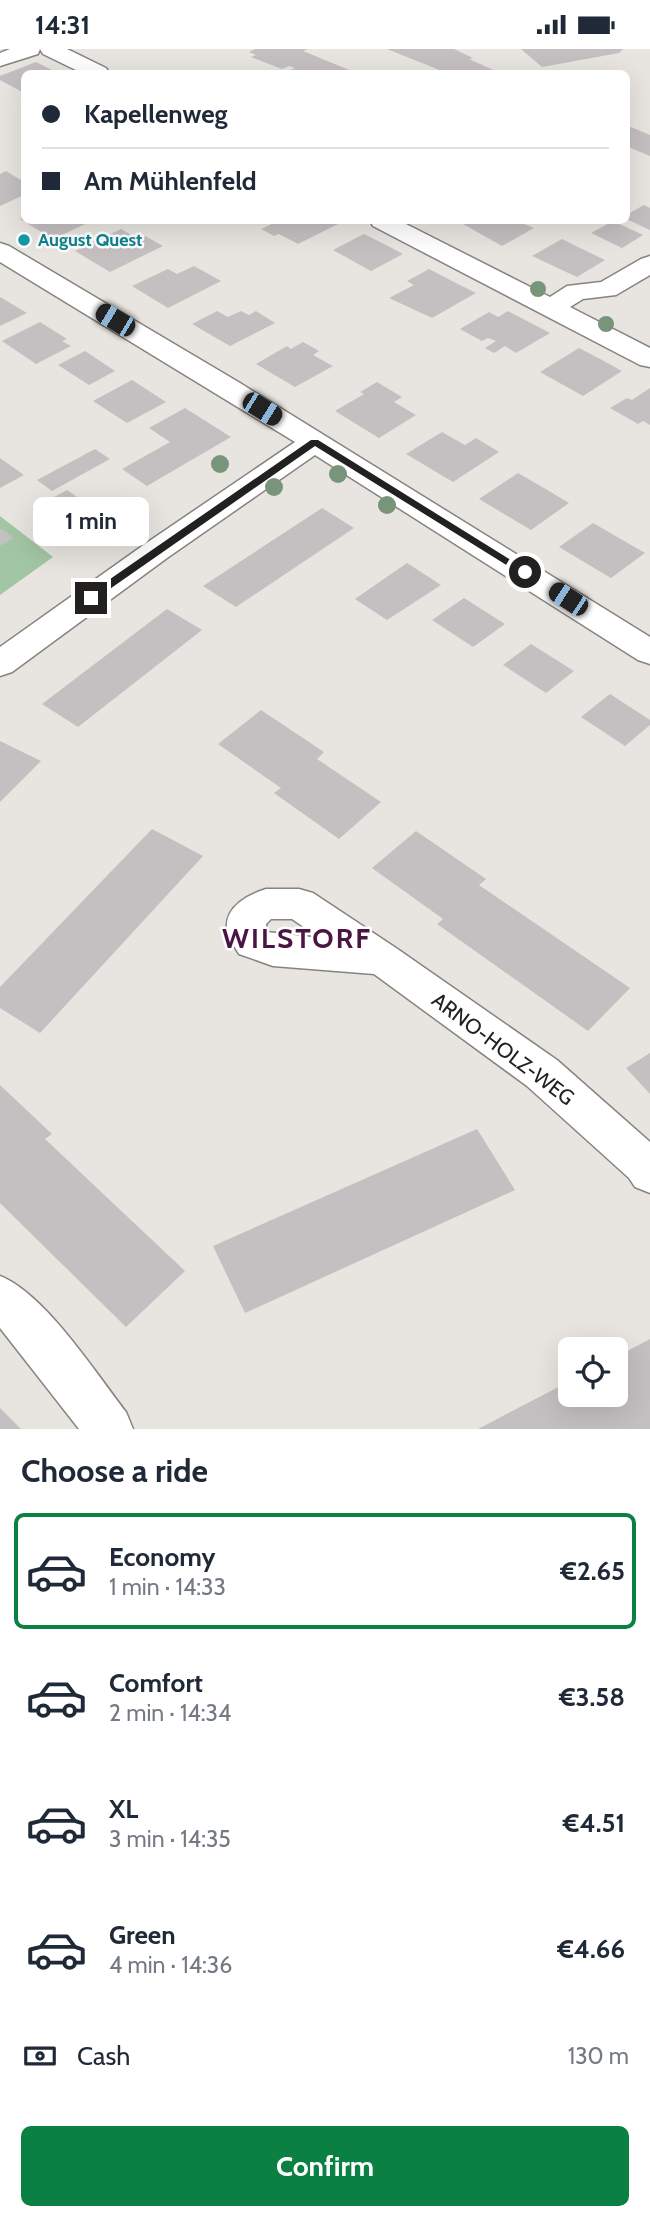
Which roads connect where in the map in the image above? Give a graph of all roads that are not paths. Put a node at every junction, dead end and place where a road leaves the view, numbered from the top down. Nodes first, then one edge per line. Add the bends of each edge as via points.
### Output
1 (30, 49) edge
2 (51, 49) edge
3 (0, 60) edge
4 (92, 70) edge
5 (398, 224) edge
6 (0, 251) edge
7 (650, 264) edge
8 (551, 308) junction
9 (650, 359) edge
10 (315, 442) junction
11 (650, 652) edge
12 (0, 664) edge
13 (382, 959) dead end
14 (650, 1173) edge
15 (0, 1298) edge
16 (109, 1429) edge

1 - 3 street
2 - 4 street
5 - 8 street
6 - 10 street
7 - 8 street via 607,289 576,292
8 - 9 street
10 - 11 street
10 - 12 street
13 - 14 street, ARNO-HOLZ-WEG via 542,1073
15 - 16 street via 23,1318

